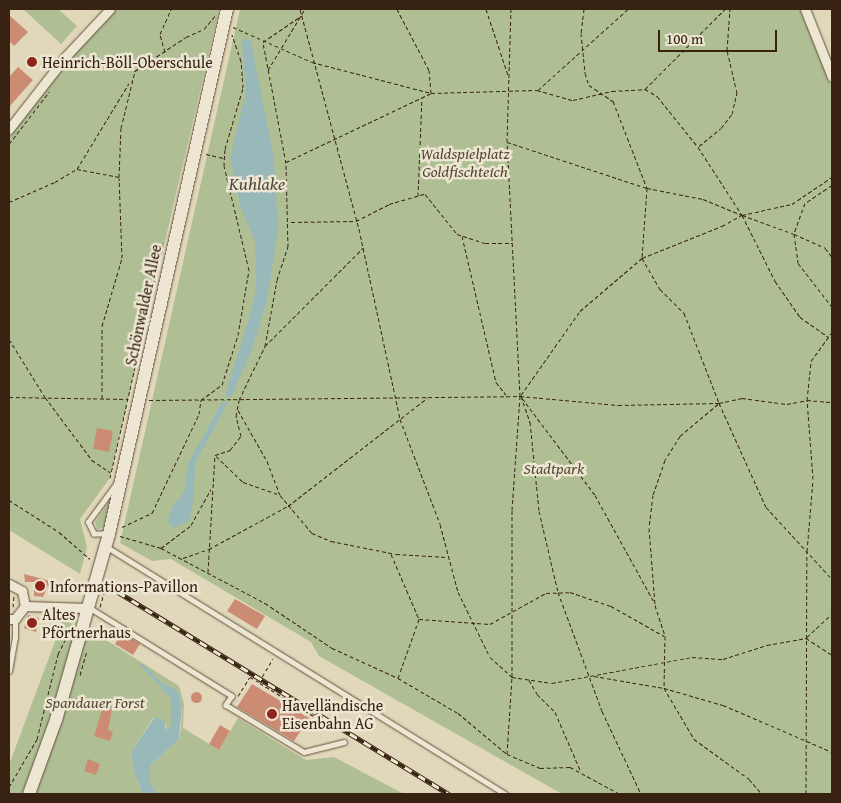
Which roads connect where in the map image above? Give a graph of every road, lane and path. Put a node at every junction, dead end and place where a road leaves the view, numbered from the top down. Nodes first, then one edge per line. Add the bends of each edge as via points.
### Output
1 (110, 9) edge
2 (171, 9) edge
3 (300, 9) edge
4 (305, 9) edge
5 (397, 9) edge
6 (486, 9) edge
7 (511, 9) edge
8 (584, 9) edge
9 (628, 9) edge
10 (725, 9) edge
11 (730, 9) edge
12 (805, 9) edge
13 (223, 10) edge
14 (302, 15) junction
15 (223, 24) junction
16 (232, 35) dead end
17 (263, 42) junction
18 (281, 49) junction
19 (582, 49) junction
20 (166, 53) junction
21 (312, 62) junction
22 (267, 70) junction
23 (509, 78) junction
24 (832, 78) edge
25 (131, 80) junction
26 (645, 89) junction
27 (537, 90) junction
28 (509, 91) junction
29 (49, 92) dead end
30 (431, 93) junction
31 (603, 93) junction
32 (422, 97) junction
33 (9, 129) edge
34 (334, 141) junction
35 (507, 142) junction
36 (9, 144) edge
37 (698, 147) junction
38 (206, 154) dead end
39 (224, 158) junction
40 (286, 163) junction
41 (77, 169) junction
42 (119, 177) junction
43 (832, 177) edge
44 (832, 185) edge
45 (647, 188) junction
46 (418, 196) junction
47 (9, 202) edge
48 (742, 215) junction
49 (356, 221) junction
50 (290, 222) junction
51 (794, 234) junction
52 (462, 235) junction
53 (513, 243) junction
54 (363, 247) junction
55 (832, 257) edge
56 (642, 258) junction
57 (832, 307) edge
58 (832, 332) edge
59 (830, 338) junction
60 (9, 339) edge
61 (265, 346) junction
62 (508, 396) junction
63 (520, 396) junction
64 (9, 397) edge
65 (45, 397) junction
66 (102, 398) junction
67 (398, 398) junction
68 (427, 398) junction
69 (139, 399) junction
70 (201, 400) junction
71 (239, 400) junction
72 (807, 400) junction
73 (832, 402) edge
74 (719, 403) junction
75 (237, 409) junction
76 (400, 419) junction
77 (215, 455) junction
78 (117, 475) junction
79 (212, 488) junction
80 (280, 495) junction
81 (9, 500) edge
82 (288, 506) junction
83 (121, 528) dead end
84 (107, 540) junction
85 (161, 548) junction
86 (210, 549) junction
87 (807, 551) junction
88 (390, 553) junction
89 (448, 557) junction
90 (181, 558) junction
91 (92, 562) dead end
92 (208, 572) junction
93 (832, 579) edge
94 (9, 584) edge
95 (558, 592) junction
96 (14, 596) dead end
97 (656, 605) junction
98 (25, 606) junction
99 (88, 608) junction
100 (513, 611) junction
101 (832, 614) edge
102 (11, 616) edge
103 (419, 619) junction
104 (77, 621) dead end
105 (471, 624) junction
106 (664, 636) junction
107 (806, 638) junction
108 (278, 652) junction
109 (832, 655) edge
110 (664, 661) junction
111 (9, 671) edge
112 (592, 676) junction
113 (512, 677) junction
114 (398, 678) junction
115 (529, 680) junction
116 (259, 682) junction
117 (664, 688) junction
118 (231, 708) junction
119 (320, 720) dead end
120 (344, 742) dead end
121 (806, 742) junction
122 (832, 752) edge
123 (507, 754) junction
124 (581, 773) junction
125 (9, 786) edge
126 (29, 794) edge
127 (506, 794) edge
128 (620, 794) edge
129 (641, 794) edge
130 (762, 794) edge
131 (806, 794) edge

1 - 33 street via 66,56
2 - 20 path via 160,34
3 - 14 path
4 - 14 path
5 - 30 path via 429,70
6 - 23 path
7 - 23 path
8 - 19 path
9 - 19 path
10 - 26 path
11 - 37 path via 727,50 737,93 732,114
12 - 24 street
13 - 15 main road, Schönwalder Allee
13 - 20 path via 204,29
14 - 17 path
14 - 18 path
14 - 21 path
15 - 17 path
15 - 69 main road, Schönwalder Allee
16 - 39 path via 241,61 243,88
17 - 18 path
17 - 22 path
18 - 21 path
18 - 22 path
19 - 27 path
19 - 31 path via 589,85
20 - 25 path via 135,71
21 - 30 path
21 - 34 path
22 - 40 path
23 - 28 path
25 - 41 path
25 - 42 path via 121,128
26 - 31 path
26 - 37 path via 657,96
27 - 28 path
27 - 31 path via 573,100
28 - 30 path
28 - 35 path
29 - 36 path
30 - 32 path
31 - 45 path via 613,101
32 - 34 path
32 - 46 path
34 - 40 path
34 - 49 path
35 - 45 path
35 - 53 path
37 - 48 path
38 - 39 path
39 - 70 path via 249,277 238,335 222,386
40 - 50 path
41 - 42 path
41 - 47 path
42 - 66 path via 122,258 102,326
43 - 48 path via 792,204
44 - 51 path via 805,203
45 - 48 path via 703,199
45 - 56 path
46 - 49 path via 389,204
46 - 52 path via 426,194 457,234
48 - 51 path
48 - 56 path
48 - 59 path via 775,281 800,316
49 - 50 path
49 - 54 path
50 - 61 path via 288,247 277,280
51 - 55 path via 825,248
51 - 57 path via 798,262
52 - 53 path via 484,243
52 - 62 path via 496,382
53 - 63 path
54 - 61 path
54 - 67 path
56 - 63 path via 580,311
56 - 74 path via 660,289 684,313
58 - 59 path
59 - 72 path via 811,361
60 - 65 path
61 - 71 path
62 - 63 path
62 - 68 path
63 - 74 path via 618,405
63 - 95 path via 530,422 539,511
63 - 97 path via 595,495
63 - 100 path via 512,510
64 - 65 path
65 - 66 path
65 - 78 path via 92,460
66 - 69 path
67 - 68 path
67 - 71 path
67 - 76 path
68 - 76 path
69 - 70 path
69 - 78 main road, Schönwalder Allee
70 - 71 path
70 - 83 path via 199,414 152,513
71 - 75 path
72 - 73 path
72 - 74 path via 787,404 742,398
72 - 87 path via 813,479
74 - 87 path via 766,507
74 - 97 path via 680,436 665,460 653,495 649,528
75 - 77 path via 241,436 238,444
75 - 80 path via 267,462
76 - 82 path
76 - 89 path via 440,524
77 - 79 path
77 - 80 path via 244,482
78 - 84 main road, Schönwalder Allee
78 - 84 lane via 88,522 94,534
79 - 85 path via 191,525
79 - 86 path
80 - 82 path
81 - 91 path via 59,532
82 - 86 path
82 - 88 path via 312,533 331,541
84 - 85 path
84 - 99 main road, Schönwalder Allee
84 - 108 lane
85 - 90 path
86 - 90 path
86 - 92 path
87 - 93 path
87 - 107 path
88 - 89 path
88 - 103 path
89 - 105 path
90 - 92 path
92 - 114 path via 265,603 332,648
94 - 98 street via 22,591
95 - 100 path via 546,593
95 - 106 path via 570,592 611,606
95 - 112 path
96 - 102 path
97 - 106 path
98 - 99 street
98 - 102 street
99 - 118 lane via 232,696 226,705
99 - 126 main road, Schönwalder Allee via 56,720
100 - 105 path via 490,624
100 - 113 path
101 - 107 path
102 - 111 lane via 15,638
103 - 105 path
103 - 114 path
104 - 125 path via 68,630 58,654 37,739
105 - 113 path via 490,657
106 - 110 path
107 - 109 path
107 - 110 path via 768,645 723,659 692,657
107 - 121 path
108 - 116 path
108 - 127 lane
110 - 112 path
110 - 117 path
112 - 115 path via 552,683
112 - 117 path
112 - 129 path via 602,711
113 - 115 path
113 - 123 path
114 - 123 path via 458,713
115 - 124 path via 537,694 555,712
116 - 118 path via 250,677
116 - 119 path
117 - 121 path via 723,705
117 - 130 path via 694,738 749,779
118 - 120 lane via 304,752
121 - 122 path
121 - 131 path
123 - 124 path via 540,768 570,767
124 - 128 path

